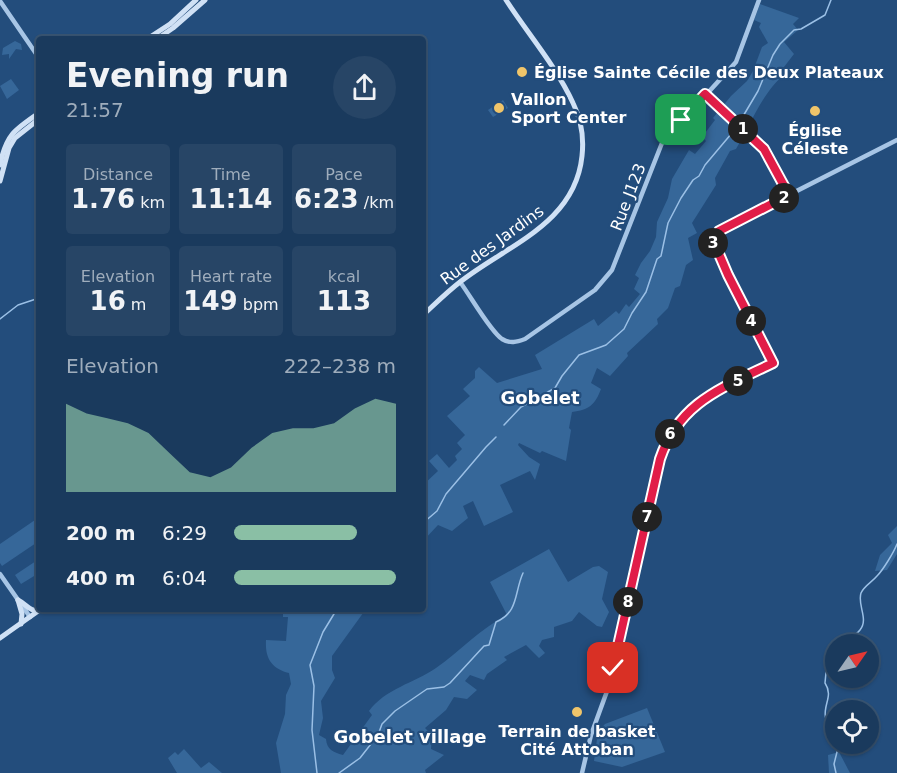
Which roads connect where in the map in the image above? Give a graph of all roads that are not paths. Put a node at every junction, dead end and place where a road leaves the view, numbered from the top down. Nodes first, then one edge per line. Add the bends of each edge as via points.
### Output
1 (196, 0) edge
2 (205, 0) edge
3 (506, 0) edge
4 (759, 0) edge
5 (0, 2) edge
6 (152, 36) edge
7 (161, 36) edge
8 (36, 54) edge
9 (705, 94) junction
10 (36, 115) edge
11 (36, 121) edge
12 (897, 140) edge
13 (0, 165) edge
14 (0, 182) edge
15 (789, 195) junction
16 (460, 282) junction
17 (426, 312) edge
18 (0, 574) edge
19 (18, 600) junction
20 (36, 610) edge
21 (37, 612) edge
22 (30, 617) junction
23 (21, 624) junction
24 (0, 638) edge
25 (582, 773) edge

1 - 6 main road
2 - 7 main road
3 - 16 main road, Rue des Jardins via 574,104 582,131 581,163 572,191 556,215
4 - 9 street, Rue J123 via 736,62
5 - 8 street
9 - 15 street via 764,149
9 - 16 street, Rue J123 via 662,143 616,262 595,290 525,339 509,342 497,335
10 - 13 main road via 10,135
11 - 14 main road via 9,148
12 - 15 street
15 - 25 street via 719,231 713,240 773,363 698,403 666,441 610,682
16 - 17 main road, Rue des Jardins
18 - 19 street
19 - 20 main road
19 - 22 street
19 - 23 main road
21 - 22 main road
22 - 23 main road
23 - 24 main road

